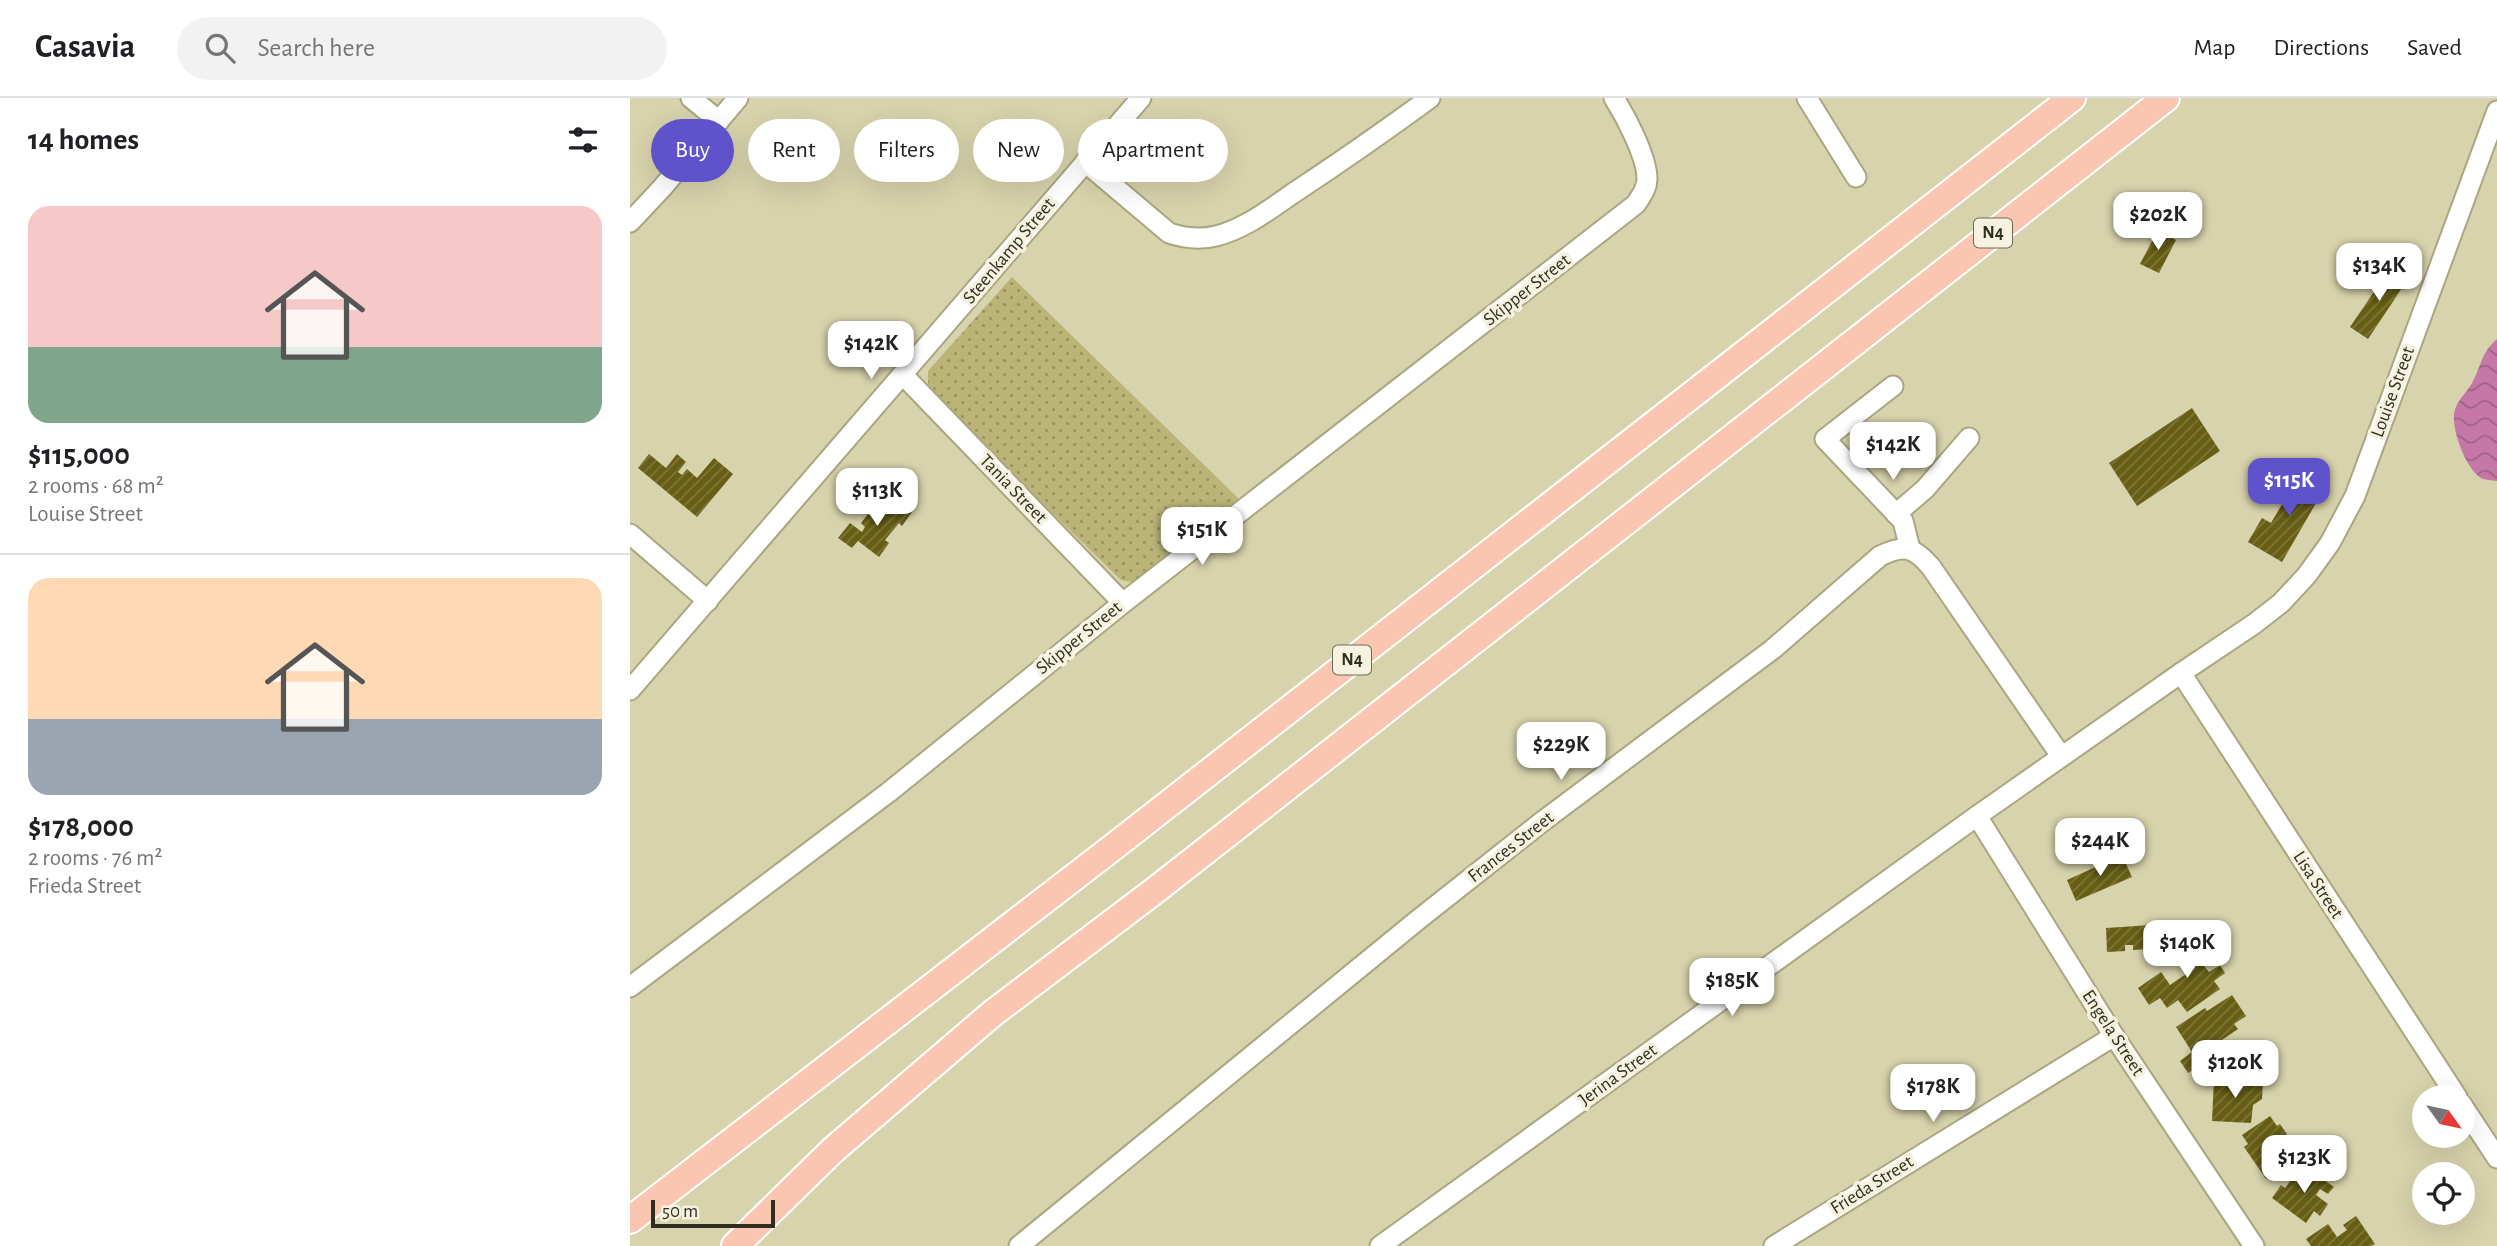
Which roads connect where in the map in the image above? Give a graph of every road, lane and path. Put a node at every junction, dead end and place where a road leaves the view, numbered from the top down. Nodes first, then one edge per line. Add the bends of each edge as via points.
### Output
1 (691, 98) edge
2 (738, 98) edge
3 (1142, 98) edge
4 (1430, 98) edge
5 (1615, 98) edge
6 (1807, 98) edge
7 (2072, 98) edge
8 (2166, 98) edge
9 (2497, 111) edge
10 (717, 119) edge
11 (721, 119) edge
12 (1123, 119) edge
13 (1078, 170) edge
14 (1856, 177) dead end
15 (667, 182) edge
16 (1109, 182) edge
17 (630, 222) edge
18 (903, 375) junction
19 (1893, 386) dead end
20 (1969, 438) dead end
21 (1896, 514) junction
22 (630, 534) edge
23 (1910, 549) junction
24 (708, 601) junction
25 (1123, 603) junction
26 (2181, 673) junction
27 (630, 690) edge
28 (2061, 756) junction
29 (1977, 816) junction
30 (630, 987) edge
31 (2114, 1036) junction
32 (2449, 1085) edge
33 (2475, 1125) edge
34 (2497, 1158) edge
35 (630, 1220) edge
36 (735, 1246) edge
37 (1019, 1246) edge
38 (1380, 1246) edge
39 (1774, 1246) edge
40 (2254, 1246) edge

1 - 10 street
2 - 11 street
3 - 12 street, Steenkamp Street
4 - 16 street via 1258,216 1215,237 1184,238 1169,233
5 - 25 street, Skipper Street via 1645,167 1647,181 1636,204
6 - 14 street
7 - 35 highway, N4
8 - 36 highway, N4 via 993,1013 833,1150
9 - 26 street, Louise Street via 2355,496 2330,543 2281,603
13 - 18 street, Steenkamp Street
15 - 17 street
18 - 24 street, Steenkamp Street
18 - 25 street, Tania Street
19 - 21 street via 1825,439
20 - 21 street via 1925,489
21 - 23 street via 1906,525
22 - 24 street
23 - 28 street via 1931,567
23 - 37 street, Frances Street via 1894,549 1880,556 1773,649 1419,919
24 - 27 street, Steenkamp Street
25 - 30 street, Skipper Street via 889,792
26 - 28 street, Louise Street
26 - 32 street, Lisa Street
28 - 29 street, Jerina Street
29 - 31 street, Engela Street
29 - 38 street, Jerina Street
31 - 39 street, Frieda Street
31 - 40 street, Engela Street
33 - 34 street

